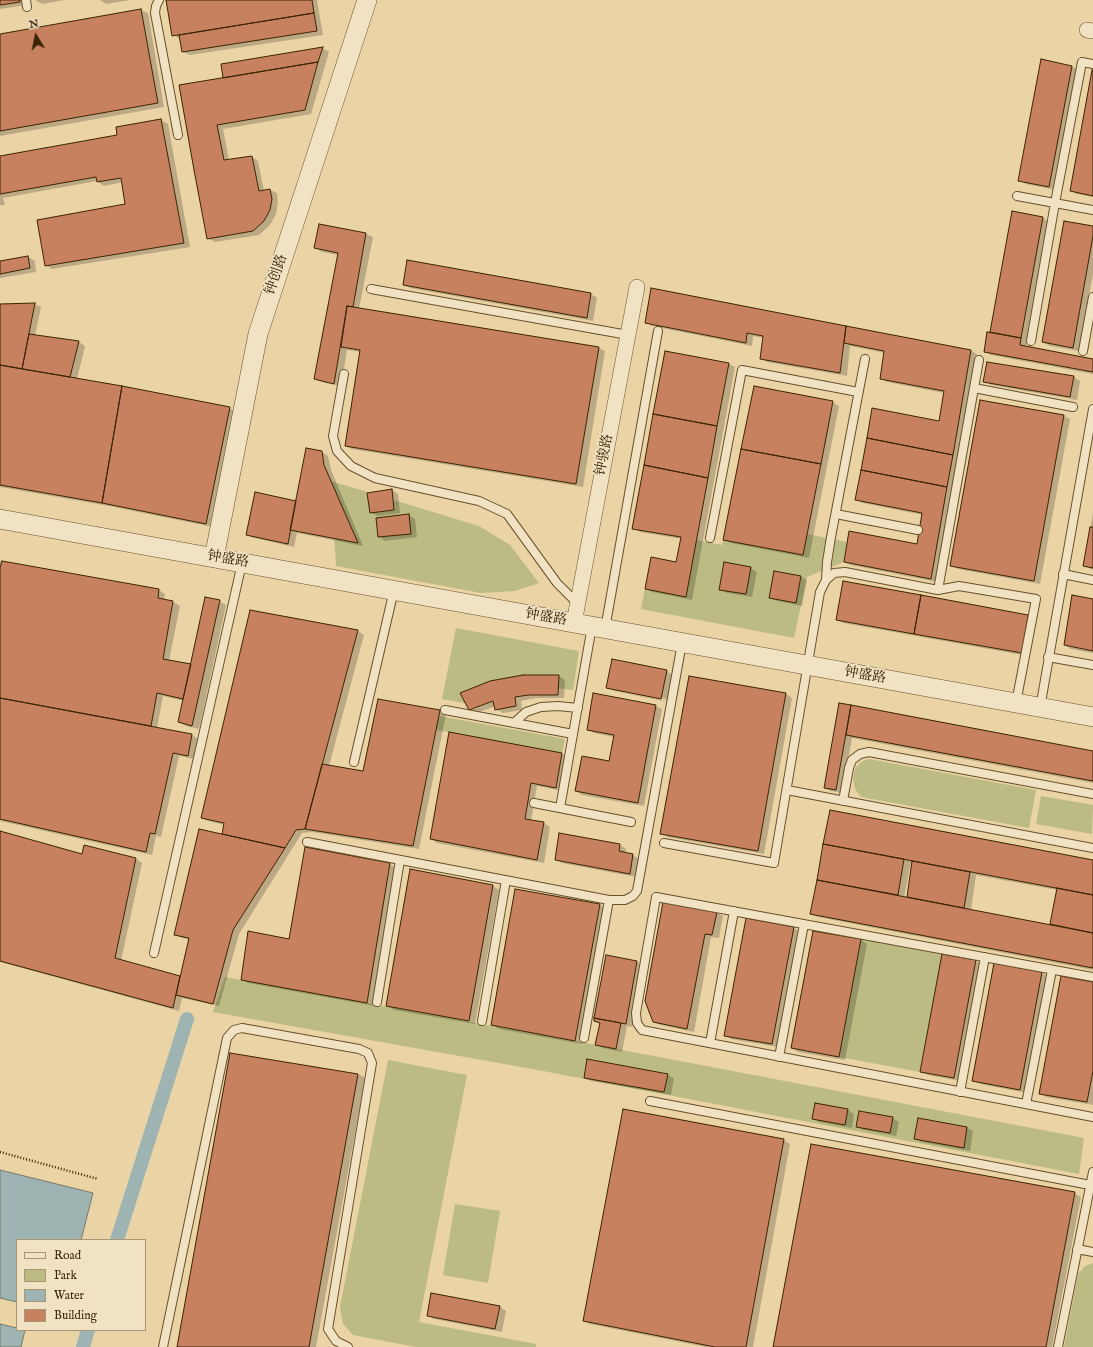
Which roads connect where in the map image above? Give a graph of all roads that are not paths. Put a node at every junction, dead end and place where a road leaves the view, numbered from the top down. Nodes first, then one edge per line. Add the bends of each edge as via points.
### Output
1 (159, 0) edge
2 (367, 0) edge
3 (1093, 64) edge
4 (178, 135) dead end
5 (1017, 196) dead end
6 (1055, 203) junction
7 (1093, 210) edge
8 (637, 287) dead end
9 (371, 289) dead end
10 (1093, 297) edge
11 (658, 331) dead end
12 (628, 335) junction
13 (1031, 341) dead end
14 (1083, 351) dead end
15 (865, 358) dead end
16 (979, 360) dead end
17 (344, 374) dead end
18 (974, 388) junction
19 (858, 392) junction
20 (1073, 407) dead end
21 (1093, 408) edge
22 (836, 514) junction
23 (0, 519) edge
24 (918, 530) dead end
25 (710, 538) dead end
26 (214, 558) junction
27 (242, 563) junction
28 (1063, 574) junction
29 (826, 580) junction
30 (1093, 580) edge
31 (394, 590) junction
32 (938, 590) junction
33 (578, 604) junction
34 (574, 623) junction
35 (599, 627) junction
36 (682, 643) junction
37 (1048, 657) junction
38 (1093, 665) edge
39 (808, 666) junction
40 (1016, 703) junction
41 (578, 708) junction
42 (1040, 708) junction
43 (446, 710) dead end
44 (1093, 717) edge
45 (514, 724) junction
46 (573, 734) junction
47 (354, 762) dead end
48 (787, 790) junction
49 (1093, 794) edge
50 (843, 801) junction
51 (534, 803) dead end
52 (560, 808) junction
53 (631, 822) dead end
54 (307, 842) dead end
55 (664, 843) dead end
56 (1093, 848) edge
57 (400, 860) junction
58 (506, 880) junction
59 (609, 900) junction
60 (734, 911) junction
61 (804, 924) junction
62 (154, 953) dead end
63 (985, 957) junction
64 (1052, 970) junction
65 (1093, 977) edge
66 (377, 1002) dead end
67 (482, 1021) dead end
68 (584, 1038) dead end
69 (710, 1043) junction
70 (779, 1057) junction
71 (960, 1092) junction
72 (650, 1101) dead end
73 (1026, 1104) junction
74 (1093, 1116) edge
75 (1093, 1172) edge
76 (1090, 1185) junction
77 (1077, 1249) junction
78 (1093, 1252) edge
79 (163, 1347) edge
80 (348, 1347) edge
81 (1058, 1347) edge

1 - 4 lane via 155,14
2 - 26 street, 钟创路 via 258,334
3 - 6 lane via 1082,62
5 - 6 lane
6 - 7 lane
6 - 13 lane
8 - 12 street, 钟骏路
9 - 12 lane
10 - 14 lane
11 - 35 lane
12 - 33 street, 钟骏路
15 - 19 lane
16 - 18 lane
17 - 33 lane via 332,436 337,451 351,466 375,478 480,501 507,514 557,583
18 - 20 lane
18 - 32 lane
19 - 22 lane
19 - 25 lane via 742,370
21 - 28 lane
22 - 24 lane
22 - 29 lane
23 - 26 street, 钟盛路
26 - 27 street, 钟盛路
27 - 31 street, 钟盛路
27 - 62 lane
28 - 30 lane
28 - 37 lane
29 - 32 lane via 834,573 845,572
29 - 39 lane via 820,592
31 - 34 street, 钟盛路
31 - 47 lane
32 - 40 lane via 959,586 1036,599
33 - 34 street, 钟骏路
34 - 35 street, 钟盛路
35 - 36 street, 钟盛路
35 - 41 lane
36 - 39 street, 钟盛路
36 - 59 lane via 637,891 626,900
37 - 38 lane
37 - 42 lane
39 - 40 street, 钟盛路
39 - 48 lane
40 - 42 street, 钟盛路
41 - 45 lane via 541,707 526,712
41 - 46 lane
42 - 44 street, 钟盛路
43 - 45 lane
45 - 46 lane
46 - 52 lane
48 - 50 lane
48 - 55 lane via 774,863
49 - 50 lane via 869,752 860,754 852,760
50 - 56 lane
51 - 52 lane
52 - 53 lane
54 - 57 lane
57 - 58 lane
57 - 66 lane
58 - 59 lane
58 - 67 lane
59 - 68 lane
60 - 61 lane
60 - 69 lane
60 - 69 lane via 656,897 636,1013 637,1023 642,1030
61 - 63 lane
61 - 70 lane
63 - 64 lane
63 - 71 lane
64 - 65 lane
64 - 73 lane
69 - 70 lane
70 - 71 lane
71 - 73 lane
72 - 76 lane
73 - 74 lane
75 - 76 lane
76 - 77 lane
77 - 78 lane
77 - 81 lane
79 - 80 lane via 227,1038 234,1030 242,1028 359,1049 368,1052 372,1063 328,1329 336,1342

